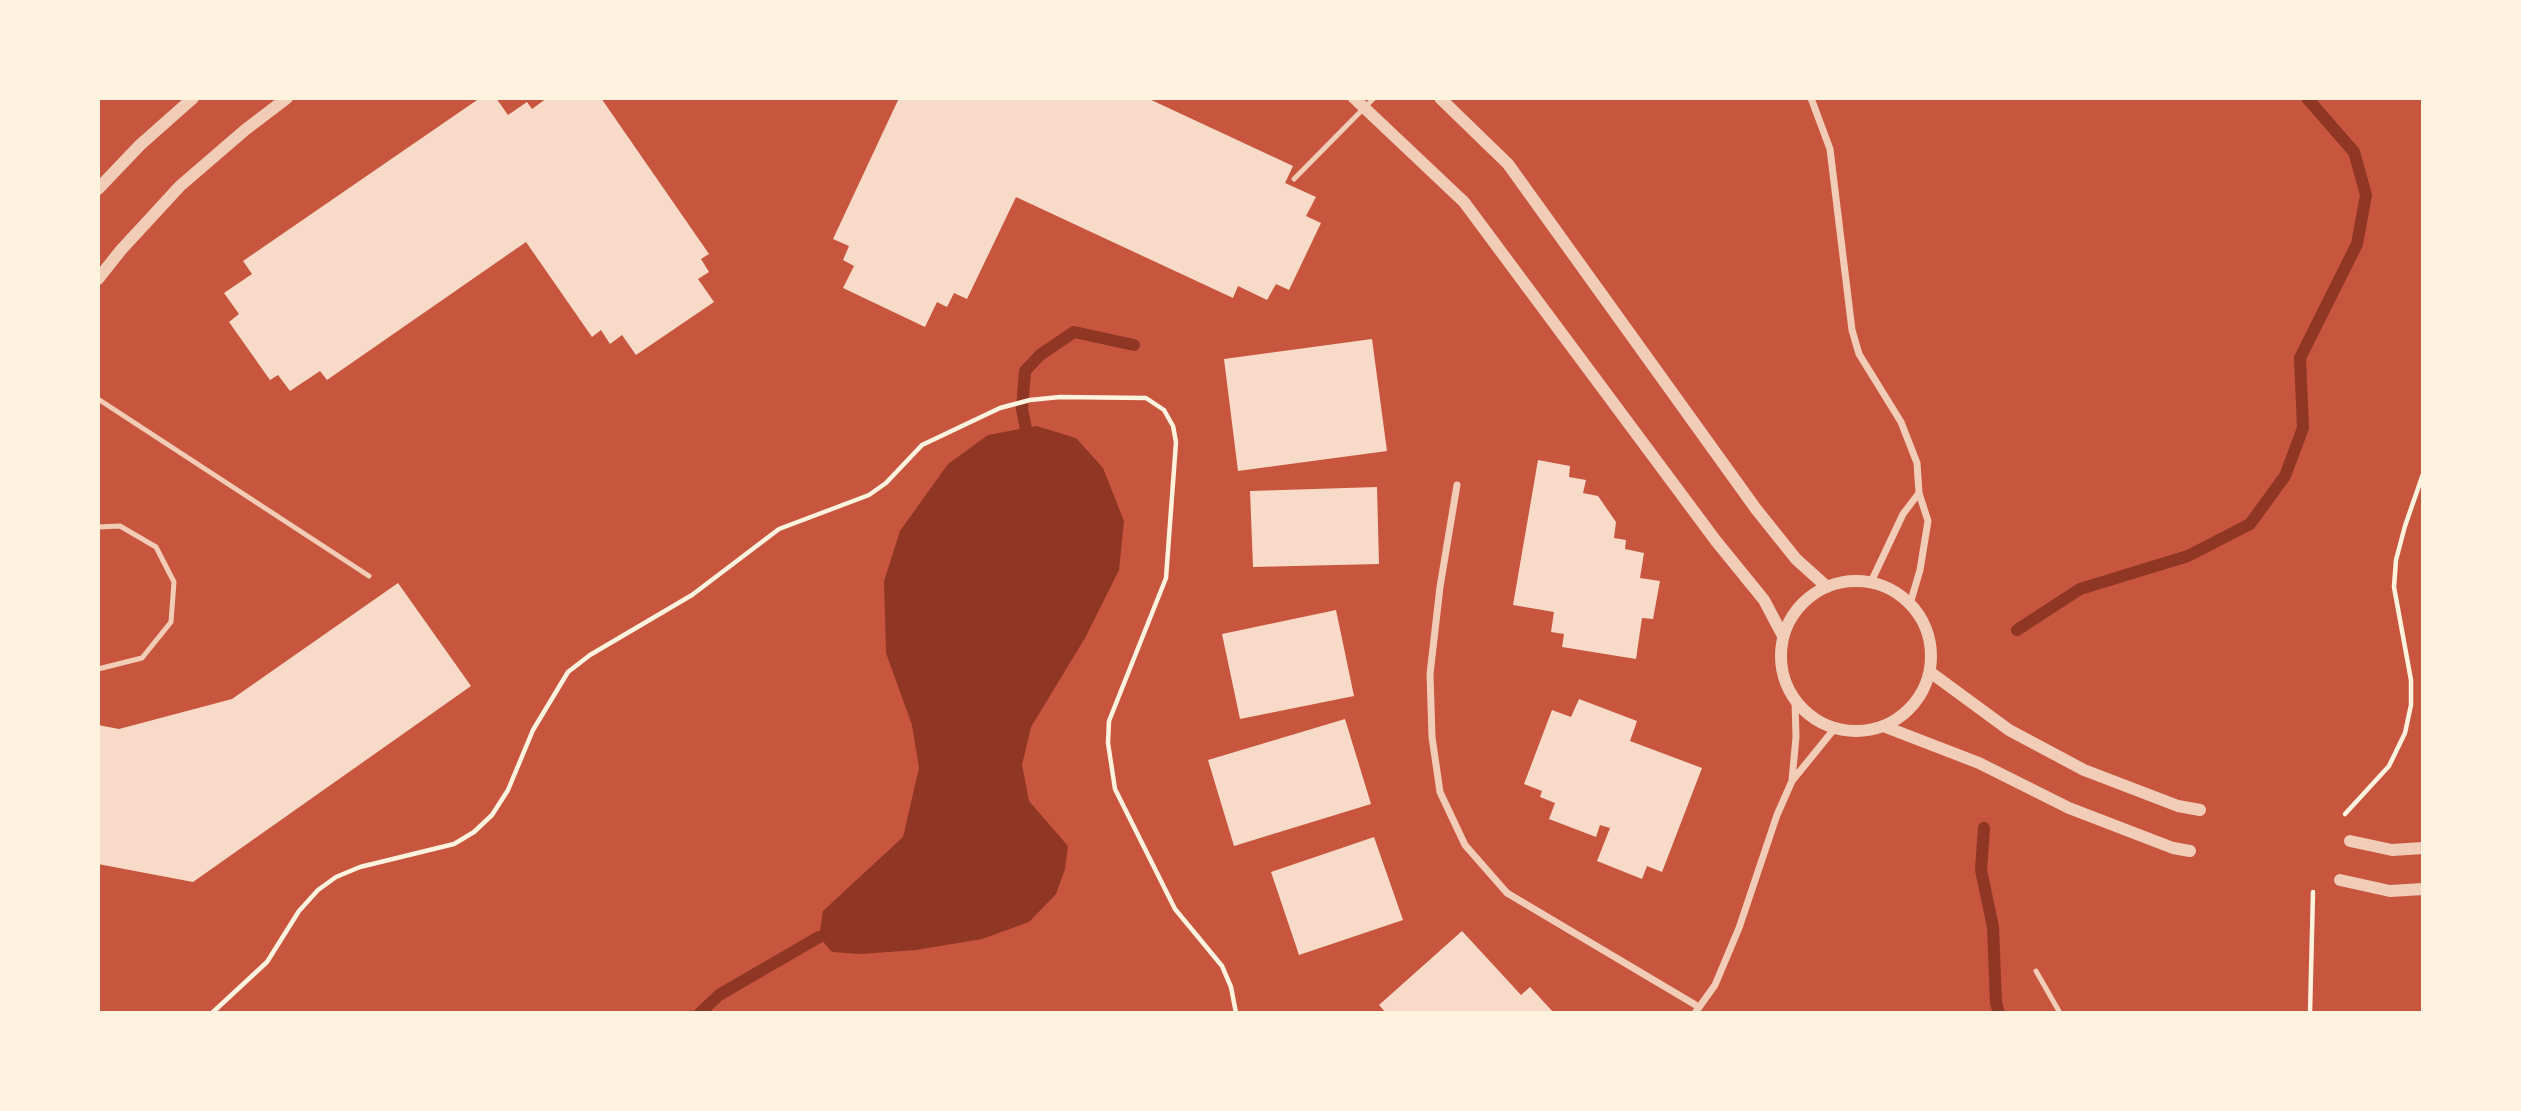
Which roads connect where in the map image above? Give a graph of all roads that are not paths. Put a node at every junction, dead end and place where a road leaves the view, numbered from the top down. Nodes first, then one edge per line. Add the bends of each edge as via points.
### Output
1 (192, 98) edge
2 (287, 98) edge
3 (1354, 98) edge
4 (1440, 98) edge
5 (1811, 98) edge
6 (1370, 102) edge
7 (1294, 178) dead end
8 (98, 189) edge
9 (98, 279) edge
10 (98, 399) edge
11 (1457, 485) dead end
12 (1919, 493) junction
13 (98, 527) edge
14 (369, 576) dead end
15 (1871, 582) junction
16 (1826, 587) junction
17 (1910, 604) junction
18 (1783, 636) junction
19 (98, 669) edge
20 (1930, 672) junction
21 (1795, 701) junction
22 (1884, 726) junction
23 (1835, 728) junction
24 (1792, 781) junction
25 (2200, 810) dead end
26 (2350, 842) dead end
27 (2423, 848) edge
28 (2190, 851) dead end
29 (2340, 880) dead end
30 (2423, 889) edge
31 (2036, 971) dead end
32 (1697, 1010) edge
33 (2060, 1013) edge

1 - 8 street
2 - 9 street via 180,186
3 - 6 street
4 - 16 street via 1508,164 1756,509 1796,559
5 - 12 street via 1830,149 1852,331 1859,354 1901,422 1917,463
6 - 7 lane
6 - 18 street via 1464,202 1764,600
10 - 14 lane
11 - 32 street via 1430,674 1440,792 1465,845 1507,893
12 - 15 street via 1903,514
12 - 17 street via 1928,521
13 - 19 lane via 120,526 156,547 174,582 171,622 142,658
15 - 16 street
15 - 17 street
16 - 18 street via 1807,598
17 - 20 street via 1924,624 1931,648
18 - 21 street via 1784,681
20 - 22 street via 1921,695 1905,714
20 - 25 street via 2009,730 2084,770
21 - 23 street via 1813,718
21 - 24 street
22 - 23 street via 1860,732
22 - 28 street via 1979,763 2068,808
23 - 24 street
24 - 32 street via 1739,929 1714,985
26 - 27 street via 2392,850
29 - 30 street via 2390,891
31 - 33 lane

